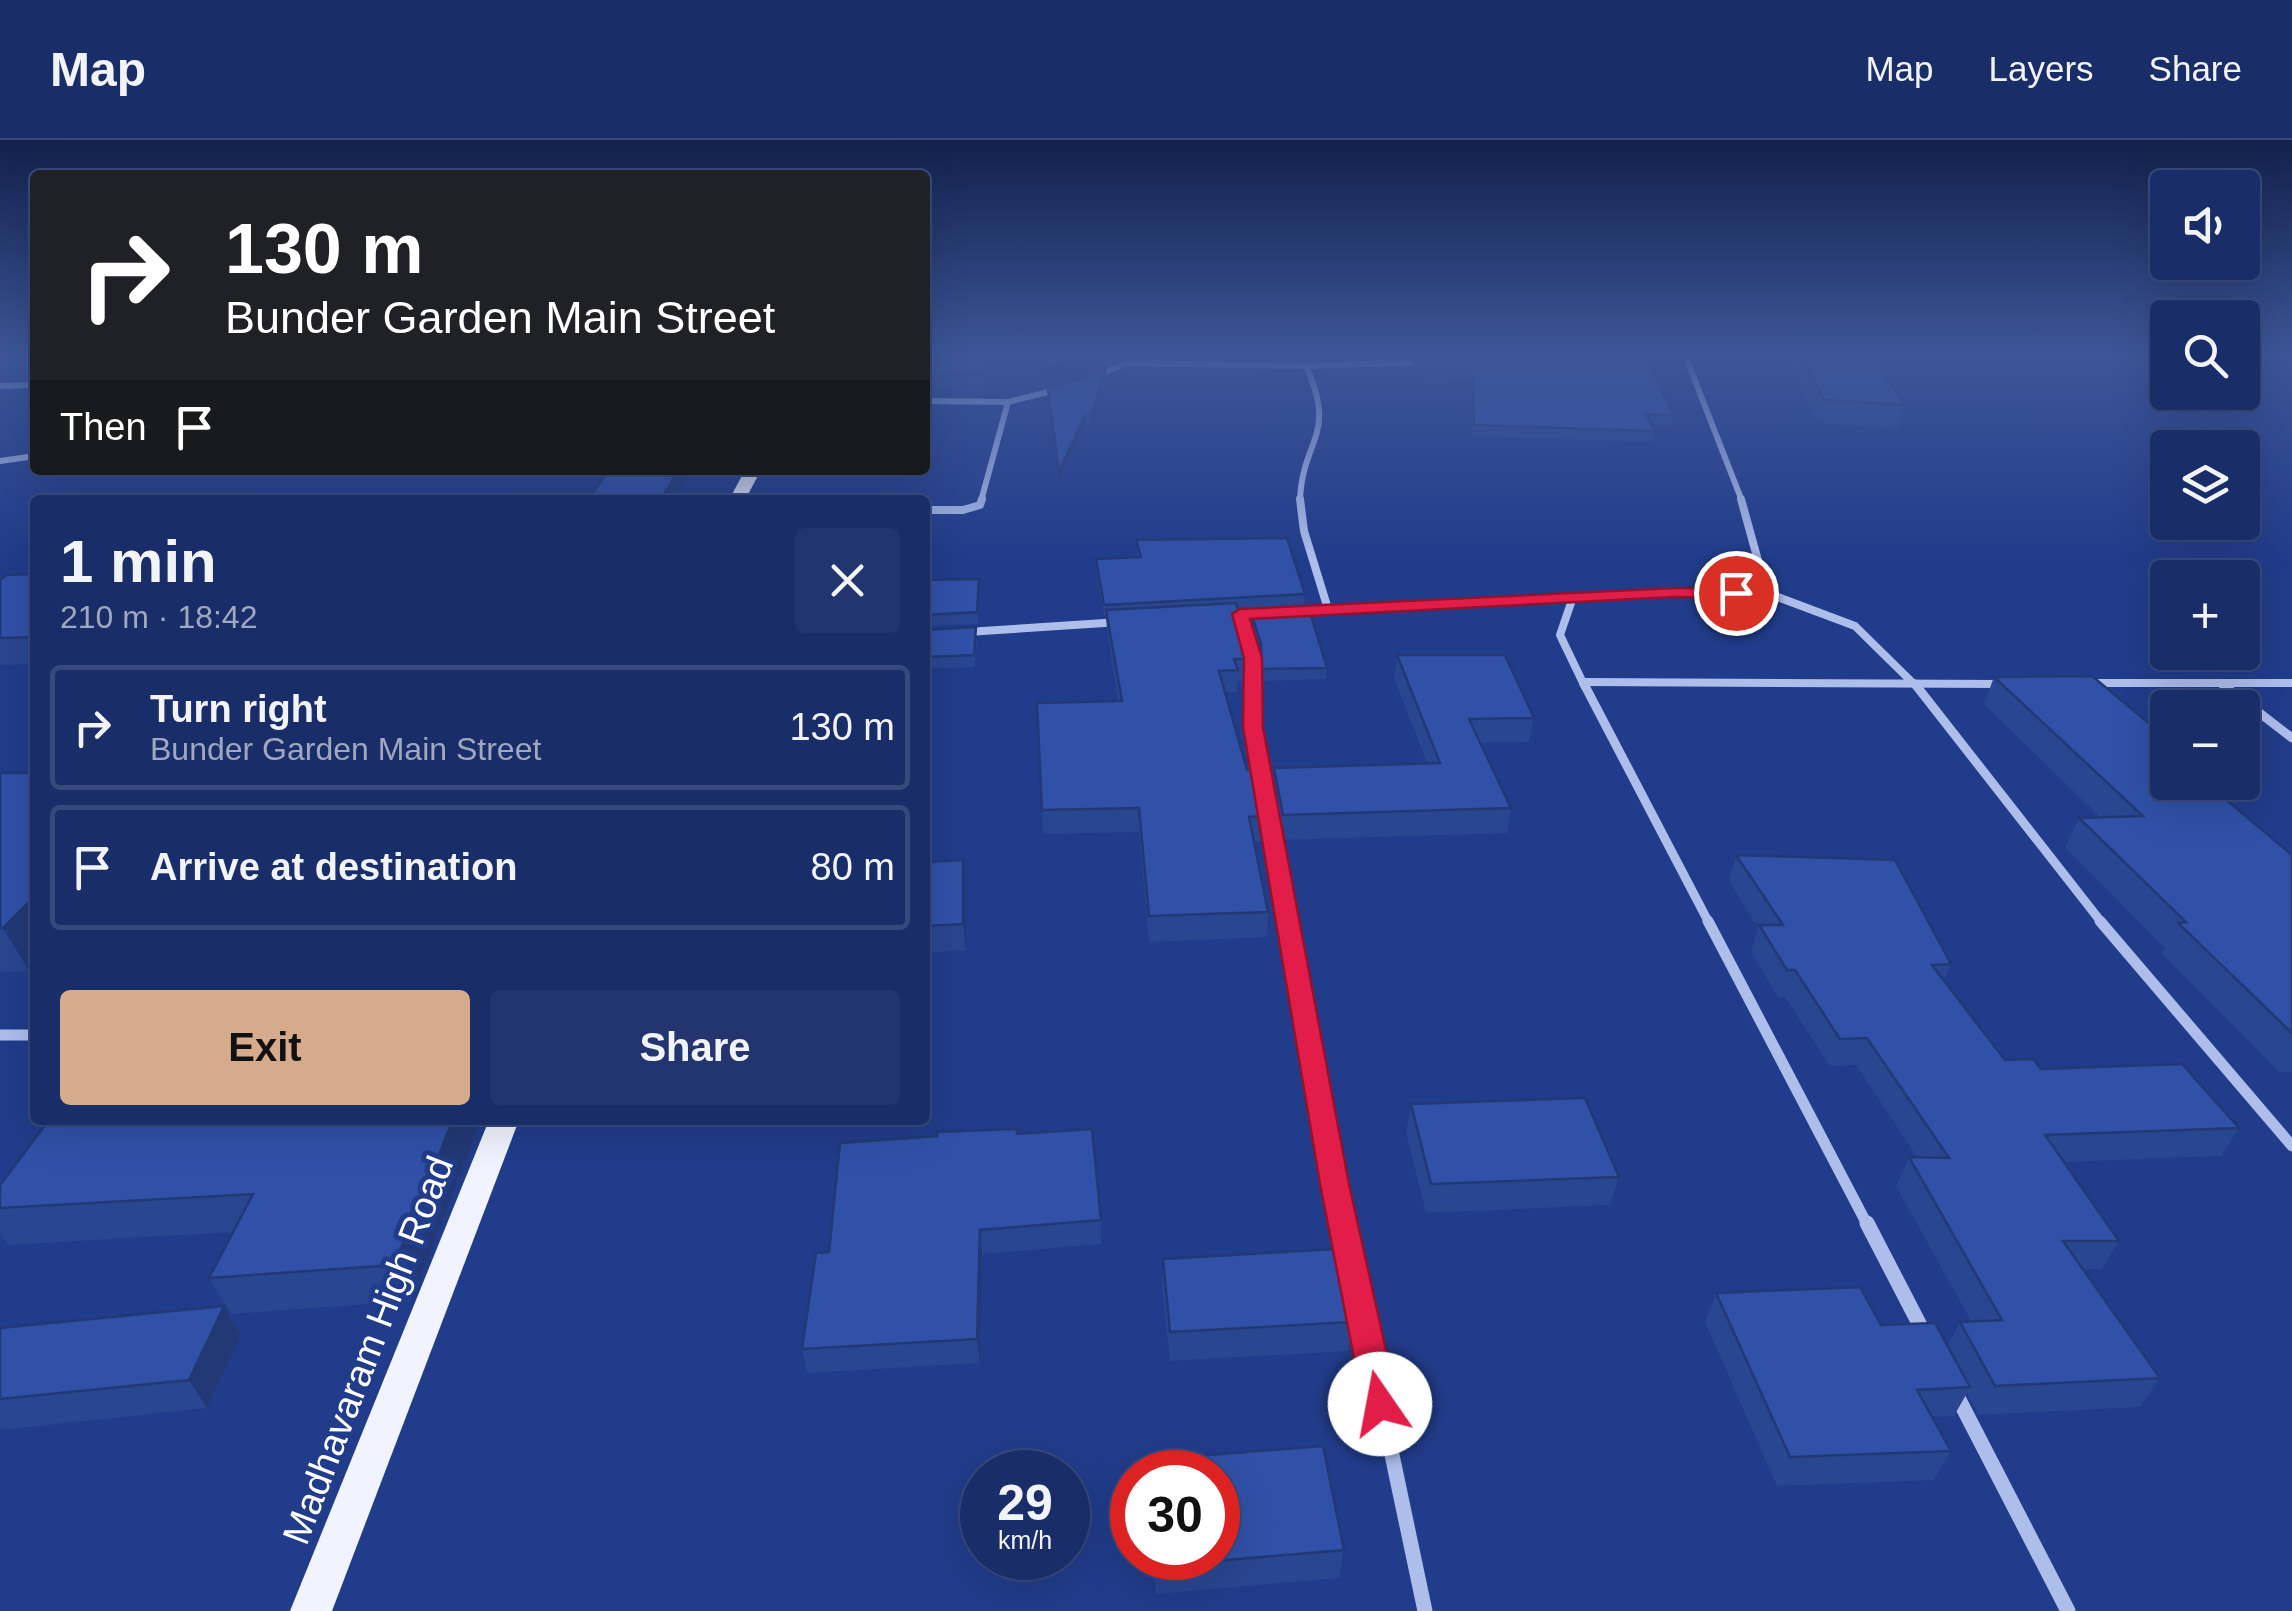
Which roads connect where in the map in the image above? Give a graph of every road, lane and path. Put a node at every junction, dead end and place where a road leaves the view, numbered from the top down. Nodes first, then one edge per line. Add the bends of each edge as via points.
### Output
1 (1002, 424) edge
2 (1322, 424) edge
3 (1712, 424) edge
4 (30, 457) edge
5 (0, 460) edge
6 (930, 510) edge
7 (1767, 593) junction
8 (1572, 600) junction
9 (1328, 609) junction
10 (1293, 611) edge
11 (1276, 612) edge
12 (1240, 614) junction
13 (1222, 615) edge
14 (1127, 622) edge
15 (960, 632) edge
16 (1583, 682) junction
17 (2220, 683) junction
18 (2292, 683) edge
19 (1915, 684) junction
20 (2011, 684) edge
21 (2068, 684) edge
22 (2292, 738) edge
23 (0, 1035) edge
24 (30, 1035) edge
25 (502, 1125) edge
26 (2292, 1146) edge
27 (1935, 1354) edge
28 (1952, 1386) edge
29 (311, 1611) edge
30 (1424, 1611) edge
31 (2068, 1611) edge

1 - 6 street via 980,505
2 - 9 street via 1305,468 1300,510
3 - 7 street
4 - 5 street
7 - 8 street
7 - 19 street via 1855,626
8 - 9 street
8 - 16 street via 1560,635
9 - 10 street
11 - 12 street
12 - 13 street
12 - 30 street via 1253,658 1253,727 1334,1184
14 - 15 street
16 - 19 street
16 - 27 street
17 - 18 street
17 - 21 street
17 - 22 street
19 - 20 street
19 - 26 street via 2120,948
23 - 24 street
25 - 29 main road, Madhavaram High Road
28 - 31 street

